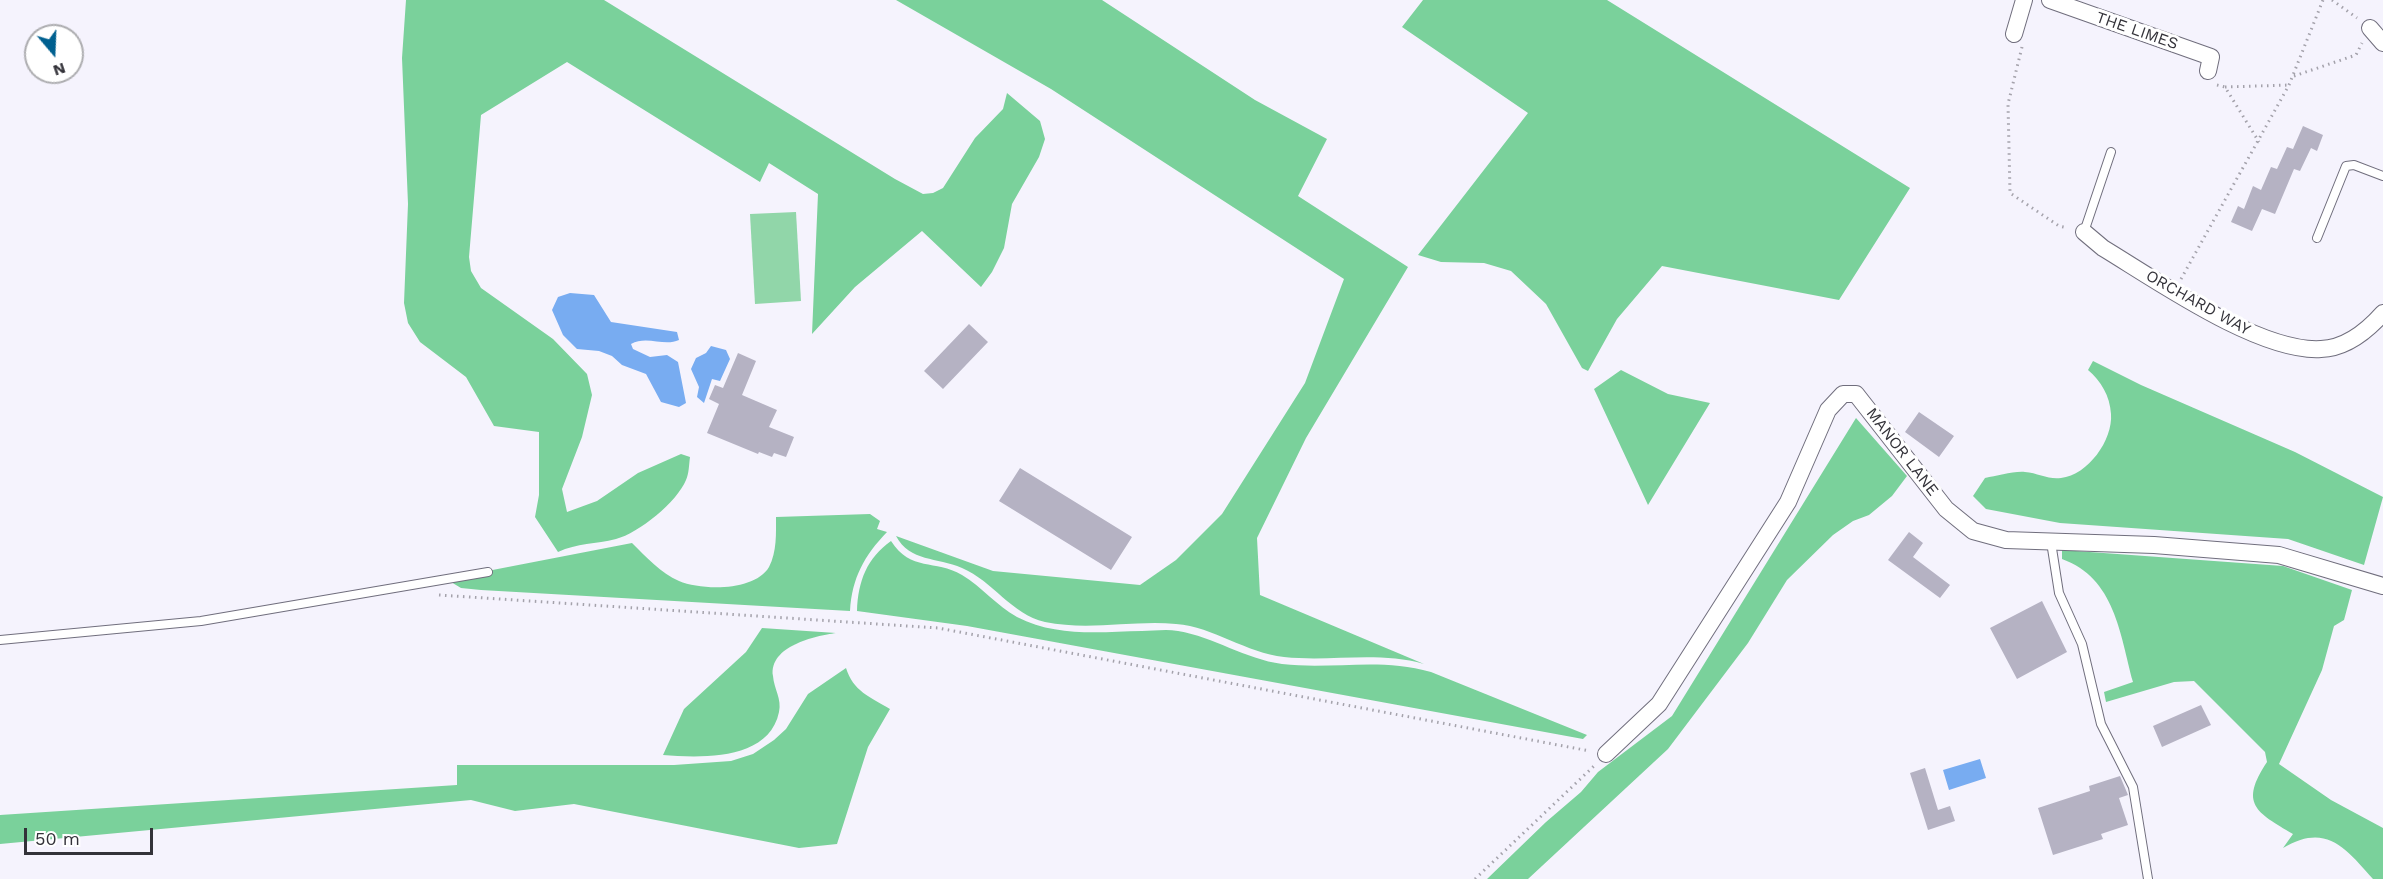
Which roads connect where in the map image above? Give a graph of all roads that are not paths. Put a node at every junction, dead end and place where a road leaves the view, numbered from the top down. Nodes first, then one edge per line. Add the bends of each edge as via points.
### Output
1 (2024, 0) edge
2 (2050, 0) edge
3 (2370, 28) road end
4 (2014, 34) road end
5 (2383, 43) edge
6 (2208, 71) road end
7 (2111, 152) dead end
8 (2383, 176) edge
9 (2084, 232) joint
10 (2316, 237) dead end
11 (2383, 313) edge
12 (2051, 542) junction
13 (488, 572) dead end
14 (2383, 586) edge
15 (0, 640) edge
16 (1606, 754) road end
17 (2148, 879) edge

1 - 4 street
2 - 6 street, THE LIMES via 2211,57
3 - 5 street
7 - 9 lane
8 - 10 lane via 2354,165 2346,166
9 - 11 street, ORCHARD WAY via 2174,291 2258,337 2321,349 2343,344 2366,332
12 - 14 street, MANOR LANE via 2154,544 2279,555
12 - 16 street, MANOR LANE via 2006,540 1973,531 1946,509 1856,394 1843,394 1828,410 1788,502 1659,704
12 - 17 lane via 2059,593 2082,644 2101,724 2133,787
13 - 15 lane via 201,621

